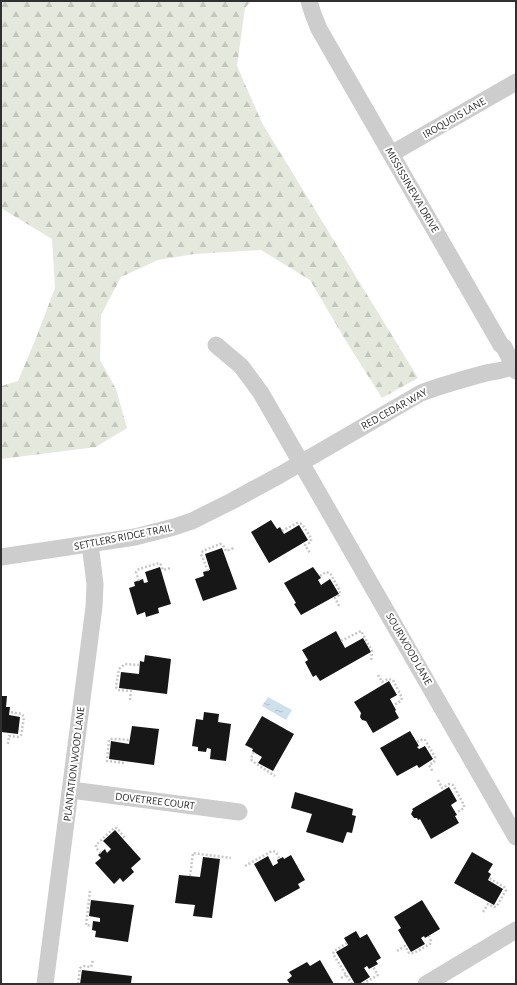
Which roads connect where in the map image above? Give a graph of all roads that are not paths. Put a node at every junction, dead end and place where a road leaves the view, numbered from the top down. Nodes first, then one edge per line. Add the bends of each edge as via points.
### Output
1 (310, 4) edge
2 (516, 82) edge
3 (392, 154) junction
4 (216, 346) dead end
5 (515, 368) edge
6 (302, 462) junction
7 (90, 544) junction
8 (1, 557) edge
9 (71, 790) junction
10 (238, 812) dead end
11 (516, 837) edge
12 (516, 930) edge
13 (44, 984) edge
14 (426, 984) edge

1 - 3 street, MISSISSINEWA DRIVE via 319,29
2 - 3 street, IROQUOIS LANE
3 - 5 street, MISSISSINEWA DRIVE
4 - 6 street, SOURWOOD LANE via 241,366 261,392
5 - 6 street, RED CEDAR WAY via 421,393
6 - 7 street, SETTLERS RIDGE TRAIL via 192,521 155,532
6 - 11 street, SOURWOOD LANE
7 - 8 street, SETTLERS RIDGE TRAIL
7 - 9 street, PLANTATION WOOD LANE via 95,584 94,607
9 - 10 street, DOVETREE COURT
9 - 13 street, PLANTATION WOOD LANE
12 - 14 street

